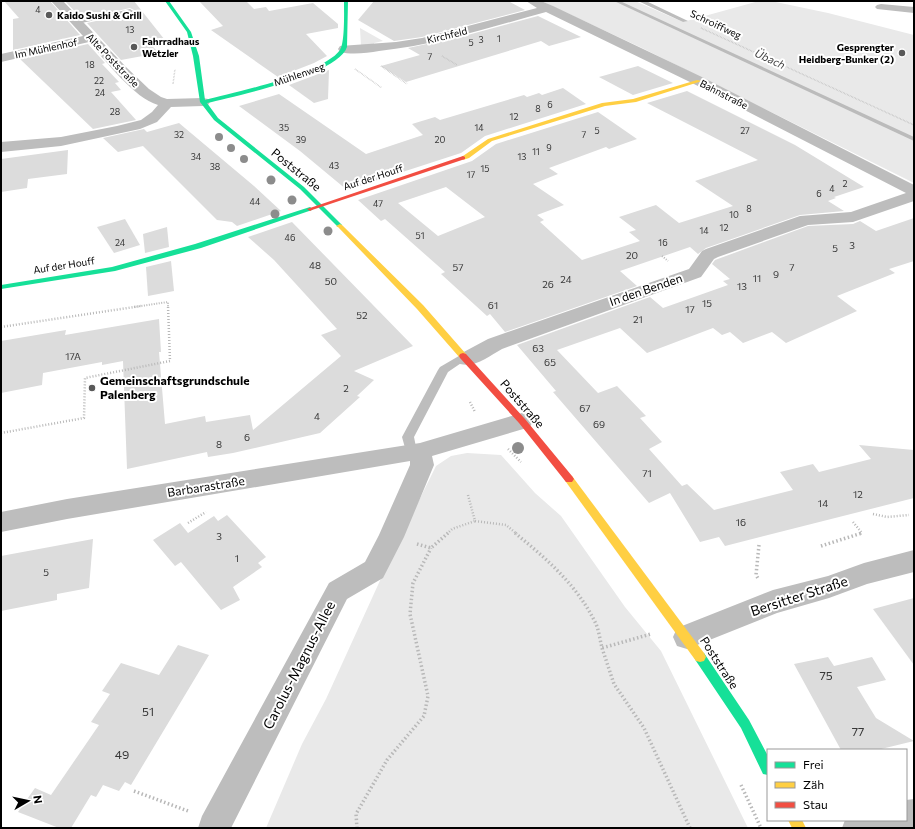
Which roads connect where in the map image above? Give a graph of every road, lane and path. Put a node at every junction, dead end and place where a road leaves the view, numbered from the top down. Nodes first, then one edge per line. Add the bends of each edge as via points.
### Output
1 (57, 1) edge
2 (168, 1) edge
3 (346, 1) edge
4 (532, 1) edge
5 (640, 1) edge
6 (881, 7) dead end
7 (549, 8) junction
8 (130, 10) dead end
9 (914, 10) edge
10 (685, 21) joint
11 (77, 22) junction
12 (91, 38) junction
13 (344, 49) junction
14 (1, 58) edge
15 (383, 63) dead end
16 (352, 67) dead end
17 (698, 80) junction
18 (407, 84) dead end
19 (382, 88) dead end
20 (203, 102) junction
21 (166, 103) junction
22 (914, 125) edge
23 (1, 148) edge
24 (914, 191) edge
25 (914, 196) edge
26 (321, 206) junction
27 (1, 286) edge
28 (1, 327) edge
29 (466, 358) junction
30 (522, 421) junction
31 (1, 433) edge
32 (416, 451) junction
33 (468, 495) dead end
34 (873, 514) dead end
35 (909, 515) dead end
36 (476, 521) junction
37 (1, 522) edge
38 (852, 522) dead end
39 (391, 537) junction
40 (758, 545) dead end
41 (821, 546) dead end
42 (431, 548) junction
43 (914, 561) edge
44 (773, 602) junction
45 (655, 632) dead end
46 (688, 637) junction
47 (602, 648) junction
48 (767, 767) edge
49 (134, 791) dead end
50 (888, 821) edge
51 (216, 825) edge
52 (357, 828) edge
53 (690, 828) edge
54 (858, 828) edge

1 - 11 street, Alte Poststraße
2 - 20 main road via 189,32 196,56
3 - 13 main road
4 - 7 street, Bahnstraße
5 - 10 lane, Schroiffweg
6 - 9 street
7 - 13 street, Kirchfeld via 442,37 397,46 363,50
7 - 17 street, Bahnstraße
8 - 11 lane
10 - 22 path, Schroiffweg
11 - 12 street, Alte Poststraße
12 - 14 street, Im Mühlenhof
12 - 21 street, Alte Poststraße via 144,92
13 - 20 main road, Mühlenweg via 326,65 308,73
15 - 18 path via 380,65
16 - 19 path
17 - 24 street, Bahnstraße
17 - 26 main road, Auf der Houff via 634,101 604,104 490,140 467,157
20 - 21 street, Alte Poststraße
20 - 26 main road, Poststraße via 216,119
21 - 23 street via 161,112 149,121 137,125 98,135
25 - 29 street, In den Benden via 853,217 806,220 712,253 695,273 495,344
26 - 27 main road, Auf der Houff via 198,246 112,269
26 - 29 main road, Poststraße
28 - 31 path via 168,302 170,362 85,378 84,418
29 - 30 main road, Poststraße
29 - 32 lane via 444,370 408,437
30 - 32 street, Barbarastraße
30 - 46 main road, Poststraße via 579,491
32 - 37 street, Barbarastraße
32 - 39 street, Carolus-Magnus-Allee via 422,465
33 - 36 path
34 - 35 path via 887,517
36 - 42 path via 452,529
36 - 47 path via 506,525 545,557 576,591 596,625
38 - 41 path via 862,533
39 - 42 path
39 - 51 street, Carolus-Magnus-Allee via 374,570 338,591
40 - 44 path via 756,575
42 - 52 path via 413,583 410,614 428,696 424,716 386,760 356,814
43 - 44 street, Bersitter Straße
44 - 46 street, Bersitter Straße
45 - 47 path
46 - 48 main road, Poststraße via 745,724
47 - 53 path via 614,684 644,728
49 - 51 path
50 - 54 street

